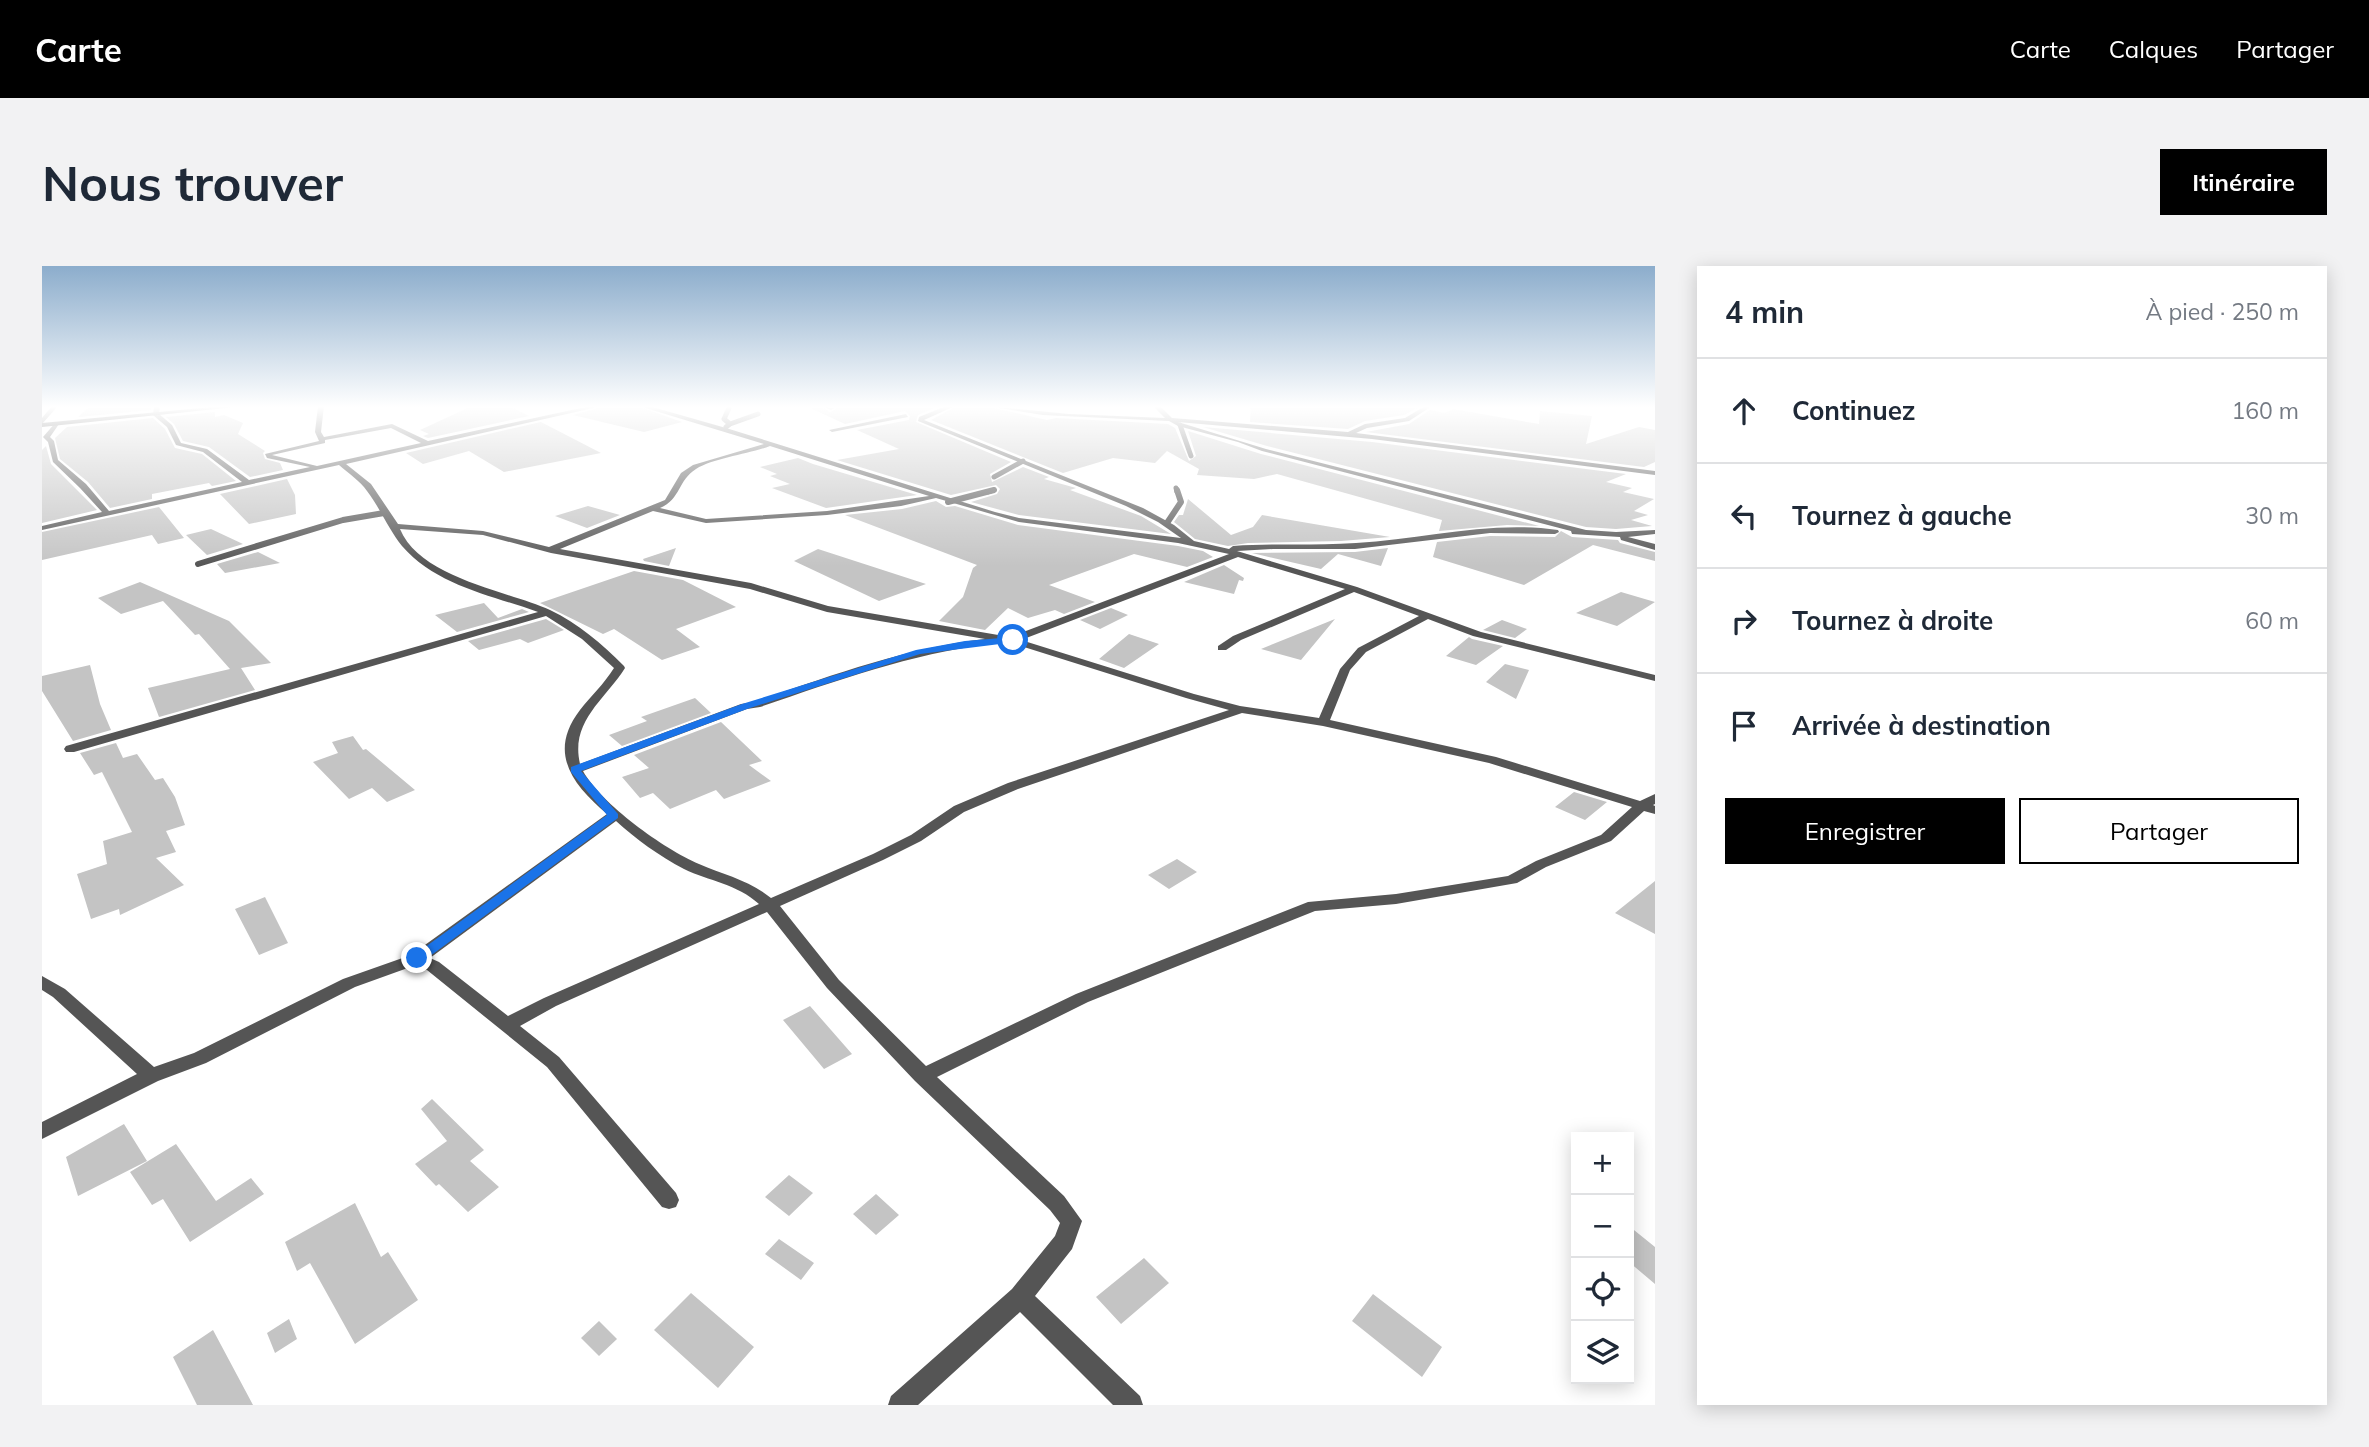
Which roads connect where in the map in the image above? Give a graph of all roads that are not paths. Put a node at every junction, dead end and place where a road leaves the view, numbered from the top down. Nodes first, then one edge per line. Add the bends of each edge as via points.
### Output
1 (55, 459) edge
2 (217, 459) edge
3 (287, 459) edge
4 (359, 459) edge
5 (717, 459) edge
6 (814, 459) edge
7 (1018, 459) edge
8 (1302, 459) edge
9 (1542, 459) edge
10 (1023, 461) junction
11 (341, 463) junction
12 (319, 468) junction
13 (1655, 473) edge
14 (994, 477) dead end
15 (248, 483) junction
16 (1176, 488) dead end
17 (994, 490) dead end
18 (933, 497) junction
19 (947, 502) junction
20 (654, 509) junction
21 (384, 513) junction
22 (108, 514) junction
23 (1167, 523) junction
24 (395, 526) junction
25 (42, 528) edge
26 (1655, 532) edge
27 (1583, 533) junction
28 (1616, 535) junction
29 (1191, 543) junction
30 (1655, 547) edge
31 (551, 550) junction
32 (1221, 550) junction
33 (1238, 554) junction
34 (198, 564) dead end
35 (1354, 589) junction
36 (547, 612) junction
37 (1427, 616) junction
38 (1013, 640) junction
39 (1222, 648) dead end
40 (1655, 678) edge
41 (1240, 709) junction
42 (1323, 722) junction
43 (70, 749) dead end
44 (574, 770) junction
45 (1650, 805) edge
46 (614, 816) junction
47 (771, 906) junction
48 (417, 958) junction
49 (42, 982) edge
50 (506, 1025) junction
51 (151, 1076) junction
52 (922, 1076) junction
53 (42, 1131) edge
54 (669, 1200) dead end
55 (1020, 1297) junction
56 (900, 1405) edge
57 (1131, 1405) edge

1 - 22 street
2 - 15 street
3 - 12 street
4 - 11 street
5 - 20 street via 695,466 668,502
6 - 18 street
7 - 10 street
8 - 27 street
9 - 13 street
10 - 14 lane
10 - 23 street
11 - 12 street
11 - 21 street via 368,486
12 - 15 street
15 - 22 street
16 - 23 lane via 1181,502
17 - 19 lane
18 - 19 street
18 - 20 street via 827,513 706,521
19 - 29 street via 1020,520
20 - 31 street
21 - 24 street
21 - 34 lane via 343,520
22 - 25 street
23 - 29 street
24 - 31 street via 483,533
24 - 36 street via 396,536 409,550 453,577 476,590
26 - 28 street
27 - 28 street
27 - 32 street via 1490,531 1355,546
28 - 30 street
29 - 32 street
31 - 38 street via 751,586 827,610
32 - 33 street
33 - 35 street
33 - 38 street
35 - 37 street
35 - 39 street
36 - 43 street
36 - 44 street via 595,643 620,668 574,723 570,749
37 - 40 street via 1516,646
37 - 42 street via 1362,650 1345,669
38 - 41 street
38 - 44 street via 930,649 886,661 732,711
41 - 42 street
41 - 47 street via 970,804 916,838
42 - 45 street via 1492,760
44 - 46 street
45 - 52 street via 1606,838 1512,880 1396,899 1313,906 1082,998
46 - 47 street via 687,865 756,892
46 - 48 street
47 - 50 street
47 - 52 street via 824,974
48 - 50 street
48 - 51 street via 349,983 200,1058
49 - 51 street
50 - 54 street via 553,1062
51 - 53 street
52 - 55 street via 1071,1221 1064,1242
55 - 56 street
55 - 57 street

